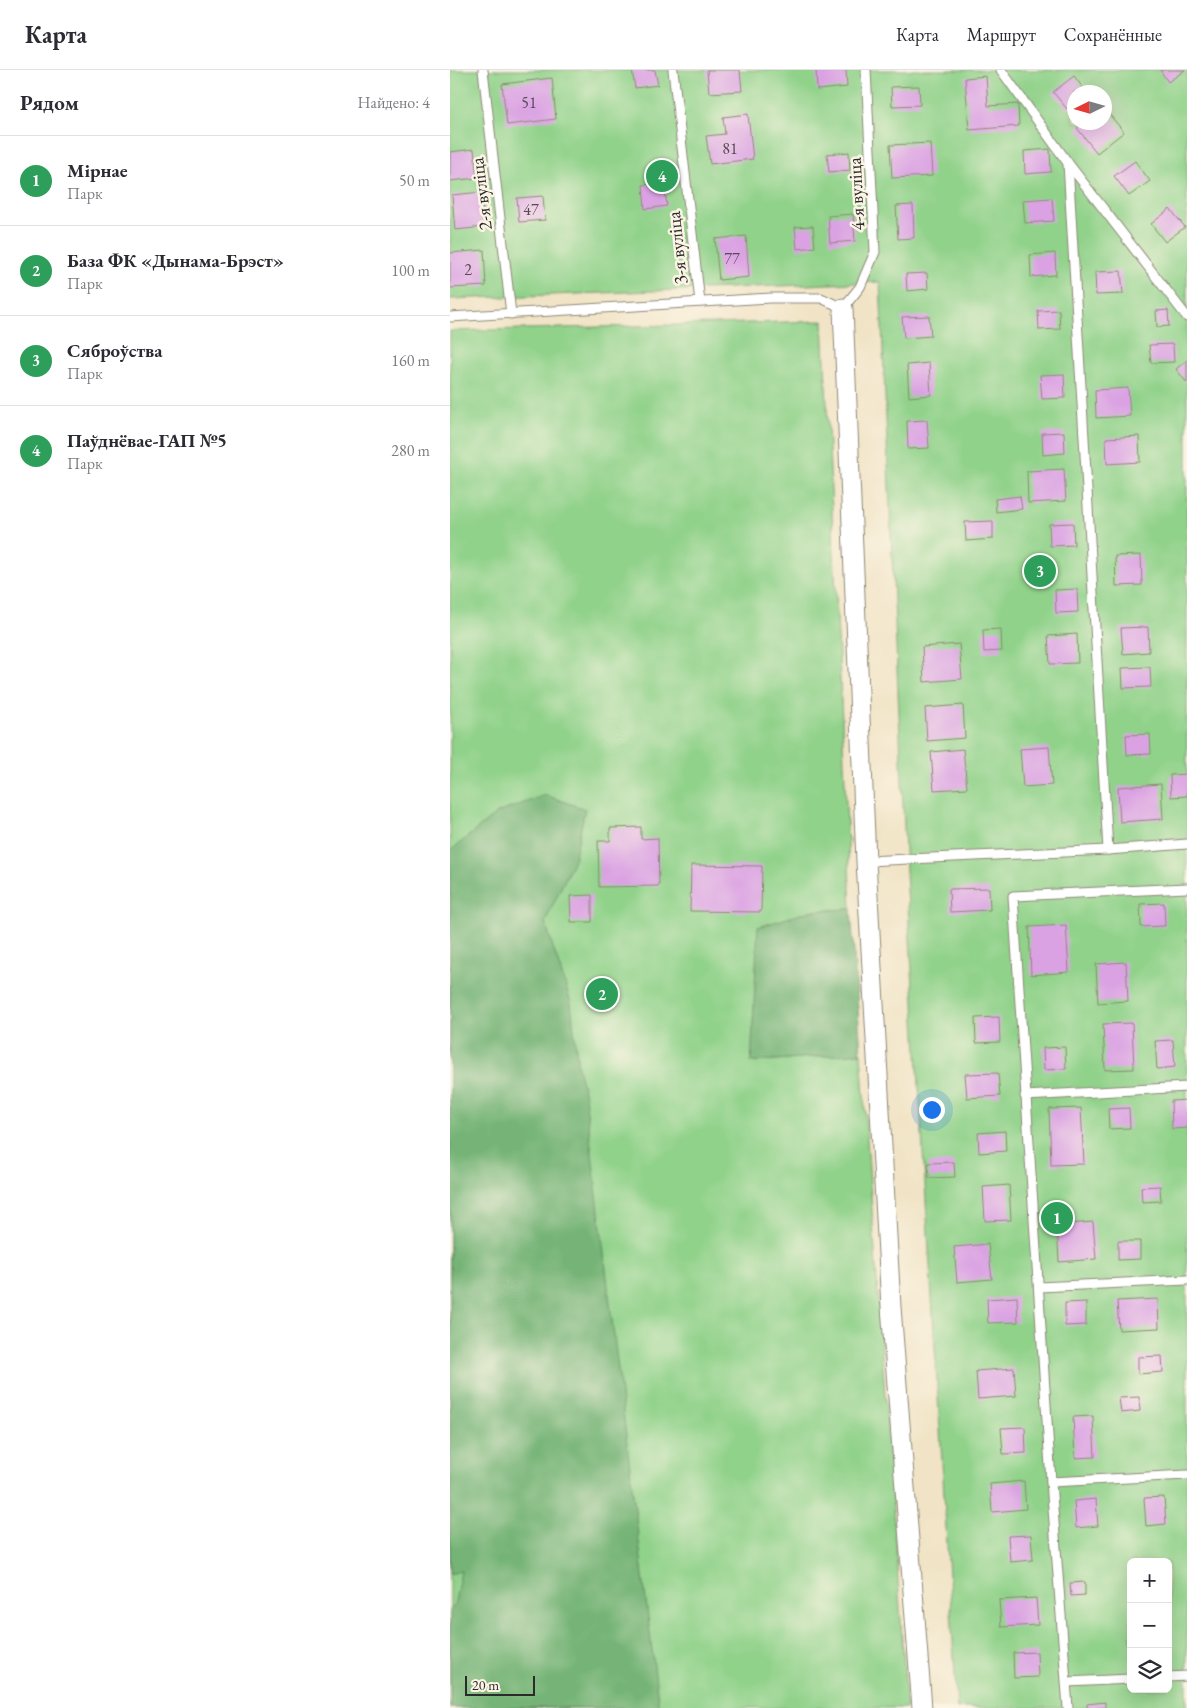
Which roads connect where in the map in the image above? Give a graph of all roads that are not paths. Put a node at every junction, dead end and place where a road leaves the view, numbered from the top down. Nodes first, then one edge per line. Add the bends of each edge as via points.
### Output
1 (483, 70) edge
2 (673, 70) edge
3 (866, 70) edge
4 (1001, 70) edge
5 (1068, 163) junction
6 (700, 302) junction
7 (843, 308) junction
8 (511, 314) junction
9 (450, 317) edge
10 (1187, 317) edge
11 (1187, 844) edge
12 (1108, 850) junction
13 (866, 861) junction
14 (1187, 888) edge
15 (1187, 1087) edge
16 (1025, 1096) junction
17 (1187, 1280) edge
18 (1039, 1287) junction
19 (1187, 1475) edge
20 (1050, 1482) junction
21 (1187, 1676) edge
22 (1172, 1677) edge
23 (1127, 1679) edge
24 (1066, 1682) junction
25 (922, 1708) edge
26 (1068, 1708) edge

1 - 8 lane, 2-я вуліца
2 - 6 lane, 3-я вуліца
3 - 7 lane, 4-я вуліца via 875,252 860,287
4 - 5 lane
5 - 10 lane
5 - 12 lane
6 - 7 lane via 821,298
6 - 8 lane
7 - 13 street
8 - 9 lane
11 - 12 lane
12 - 13 lane
13 - 25 street via 891,1307
14 - 16 lane via 1013,896
15 - 16 lane
16 - 18 lane
17 - 18 lane
18 - 20 lane
19 - 20 lane
20 - 24 lane
21 - 22 lane
23 - 24 lane
24 - 26 lane

